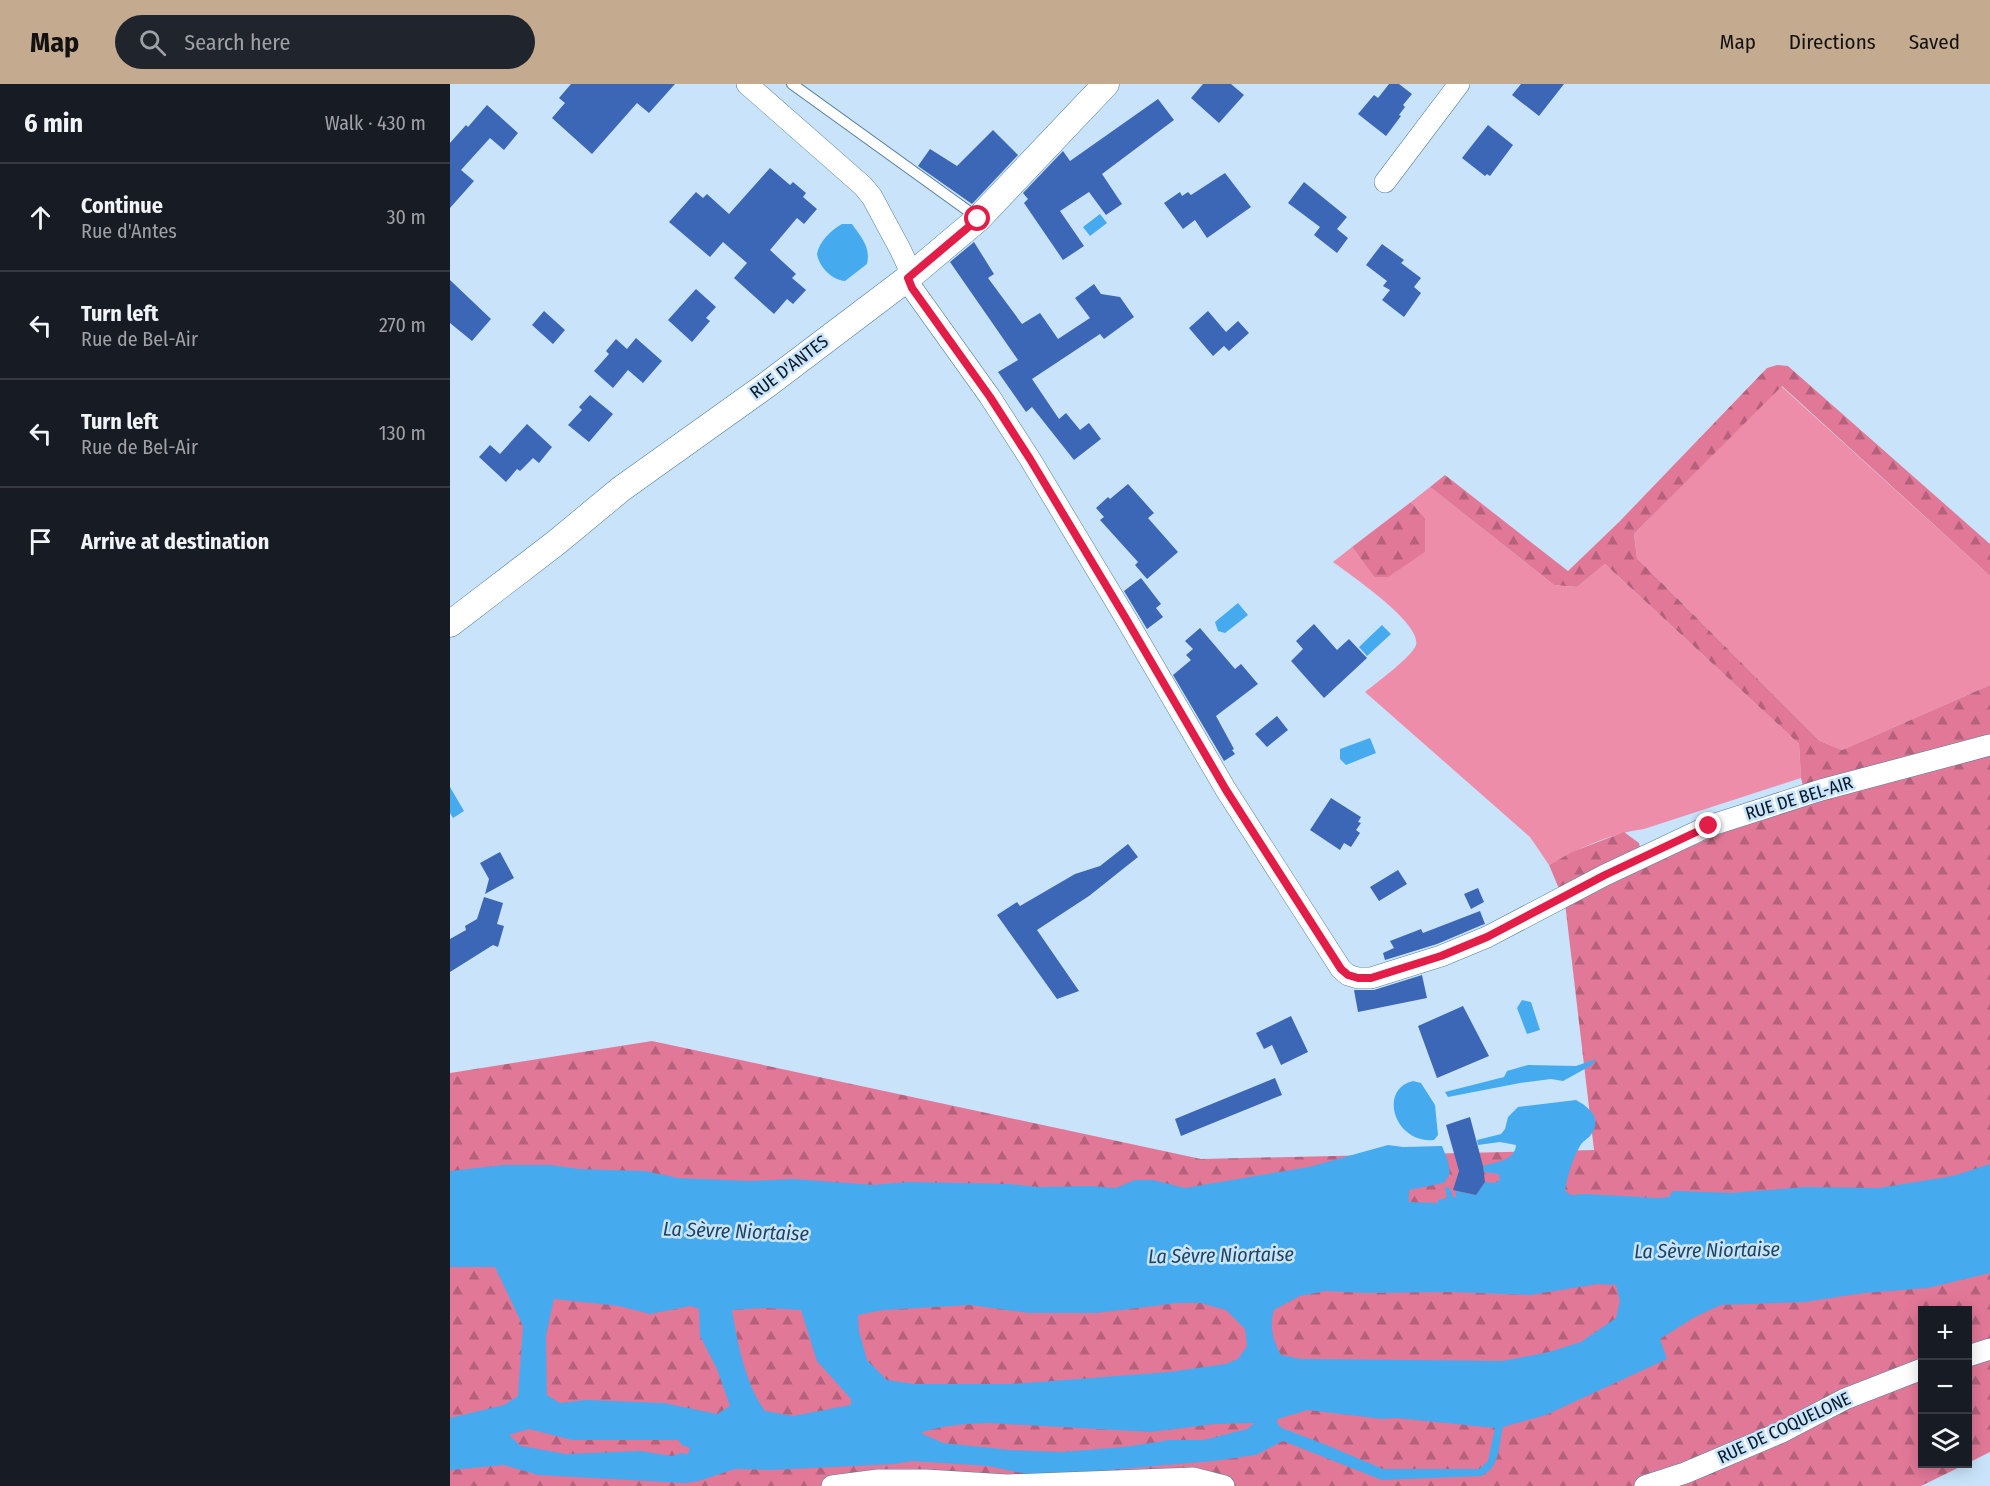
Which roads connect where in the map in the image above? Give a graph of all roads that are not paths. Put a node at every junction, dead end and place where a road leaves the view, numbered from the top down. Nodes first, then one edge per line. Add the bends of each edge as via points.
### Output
1 (747, 84) edge
2 (792, 84) edge
3 (1106, 84) edge
4 (1459, 84) edge
5 (1385, 182) dead end
6 (978, 219) junction
7 (908, 278) junction
8 (450, 624) edge
9 (1990, 745) edge
10 (1990, 1349) edge
11 (1972, 1355) edge
12 (1918, 1371) edge
13 (832, 1486) edge
14 (1224, 1486) edge
15 (1645, 1486) edge

1 - 7 street, RUE DE BEL-AIR via 863,186 900,249 908,266
2 - 6 lane
3 - 6 street, RUE D'ANTES
4 - 5 street
6 - 7 street, RUE D'ANTES
7 - 8 street, RUE D'ANTES via 621,489
7 - 9 street, RUE DE BEL-AIR via 1030,459 1226,790 1348,975 1371,978 1487,937 1709,826 1821,790
10 - 11 street
12 - 15 street, RUE DE COQUELONE via 1845,1398 1782,1432 1685,1473
13 - 14 street via 879,1480 1007,1485 1193,1478

